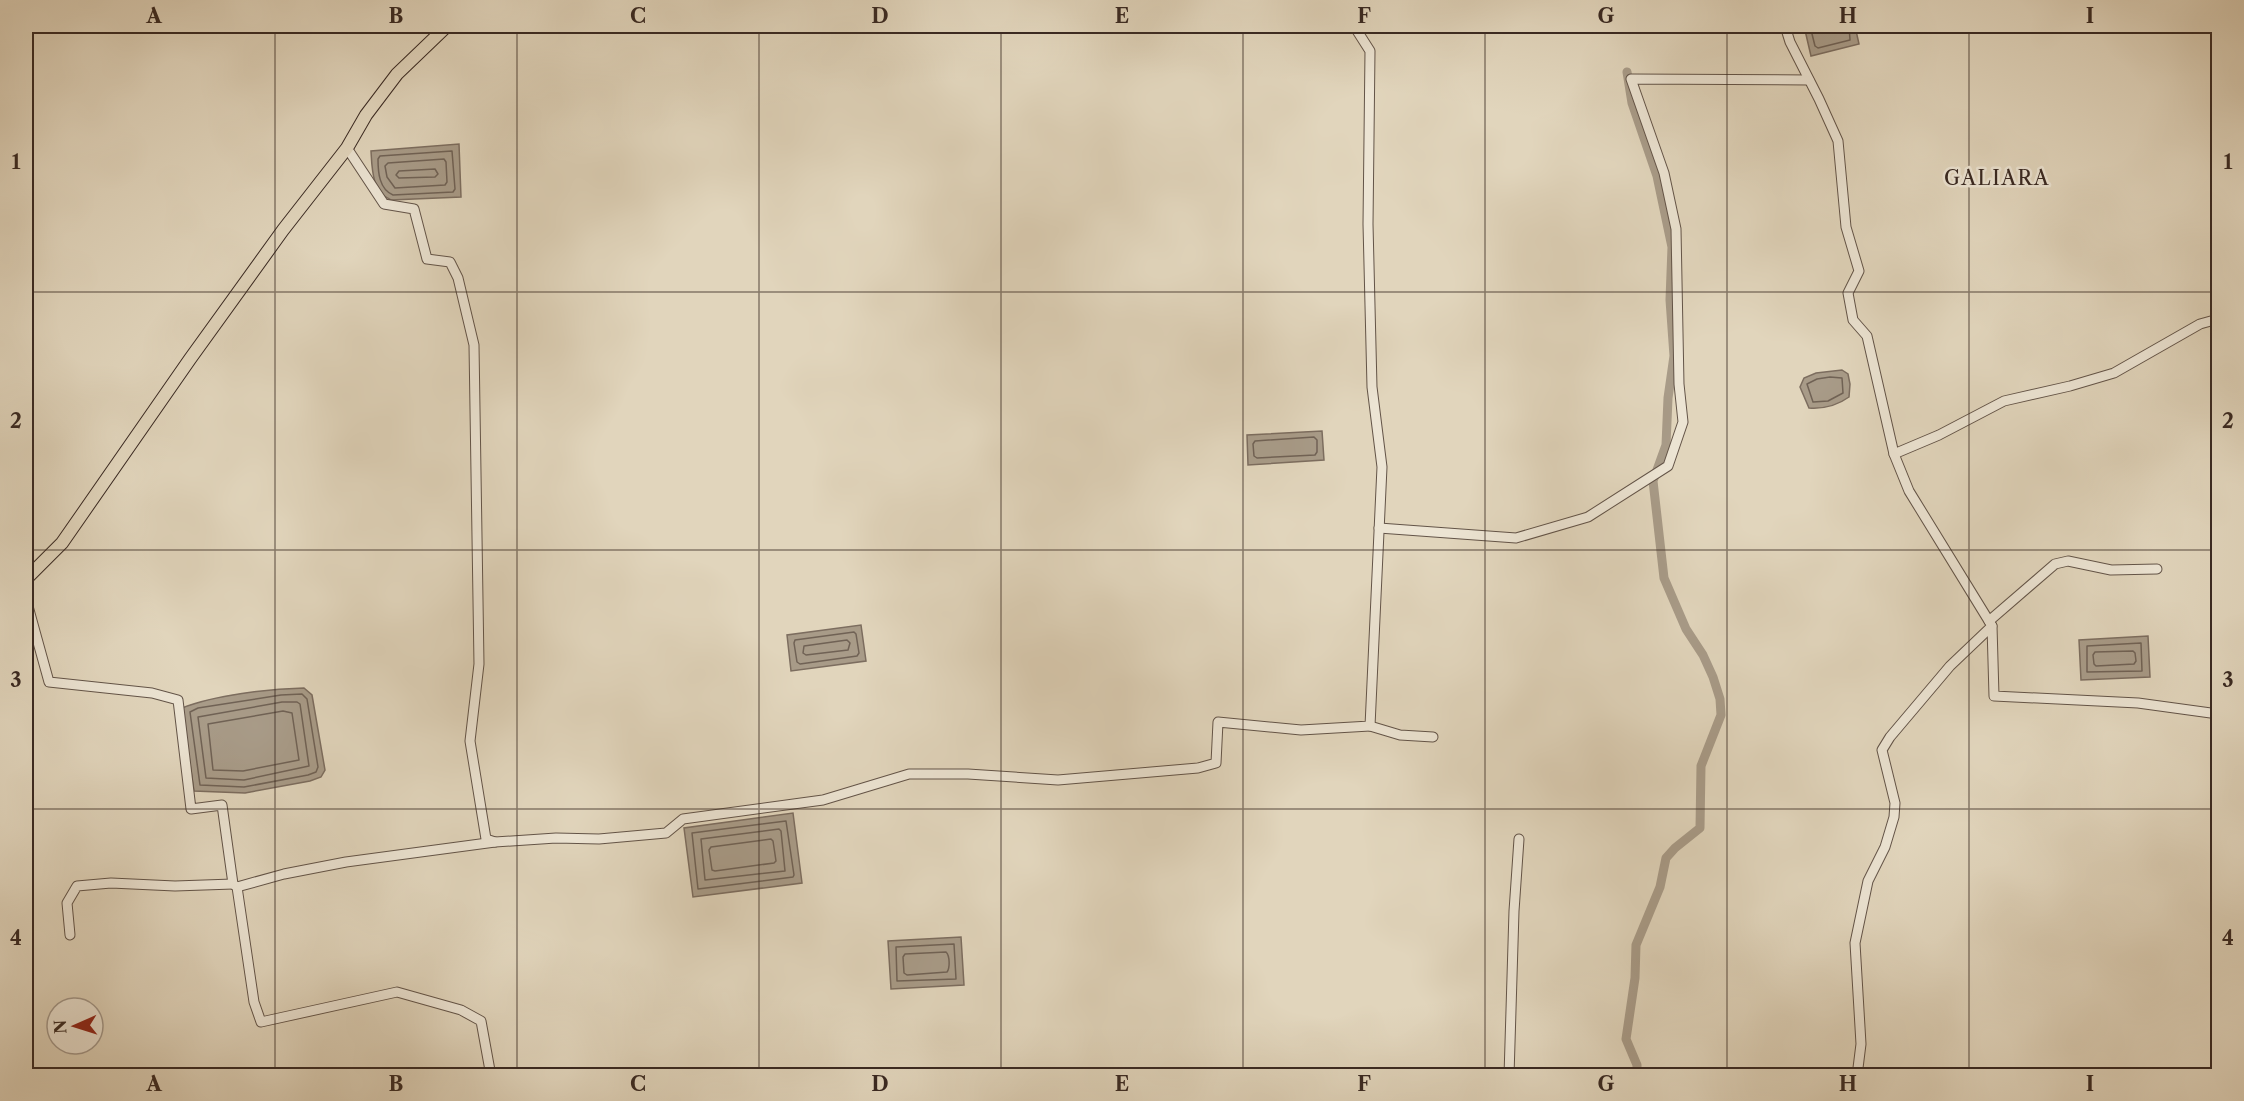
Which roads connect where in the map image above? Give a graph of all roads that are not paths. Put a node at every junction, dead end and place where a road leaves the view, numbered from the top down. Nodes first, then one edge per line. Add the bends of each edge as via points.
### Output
1 (447, 26) edge
2 (1349, 26) edge
3 (1785, 26) edge
4 (1809, 80) junction
5 (347, 148) junction
6 (2218, 319) edge
7 (1894, 454) junction
8 (1378, 528) junction
9 (2157, 569) dead end
10 (26, 579) edge
11 (26, 599) edge
12 (1990, 624) junction
13 (2218, 714) edge
14 (1370, 726) junction
15 (1433, 736) dead end
16 (1519, 838) dead end
17 (495, 842) junction
18 (235, 886) junction
19 (70, 935) dead end
20 (491, 1076) edge
21 (1509, 1076) edge
22 (1857, 1076) edge

1 - 5 main road via 397,74
2 - 8 street via 1356,29 1370,51 1368,224 1372,387 1382,468
3 - 4 street
4 - 7 street via 1838,141 1846,227 1859,271 1848,293 1853,320 1867,336
4 - 8 street via 1631,79 1664,174 1676,229 1683,422 1668,466 1588,517 1516,538
5 - 10 main road via 263,258 62,543
5 - 17 street via 384,204 414,209 427,259 450,262 458,278 474,345 479,664 470,741 486,839
6 - 7 street via 2200,324 2114,373 2004,401
7 - 12 street via 1909,491
8 - 14 street
9 - 12 street via 2111,570 2068,561 2055,564
11 - 18 street via 49,682 152,693 178,700 190,809 222,805
12 - 13 street via 1994,696 2138,703
12 - 22 street via 1950,666 1882,750 1895,803 1885,848 1869,880 1855,943 1861,1044
14 - 15 street via 1400,735
14 - 17 street via 1301,730 1218,722 1216,763 1198,768 1058,780 909,774 823,800 683,819 666,833
16 - 21 street
17 - 18 street via 346,862
18 - 19 street via 77,886 67,903
18 - 20 street via 254,1002 261,1022 397,992 461,1010 481,1021

